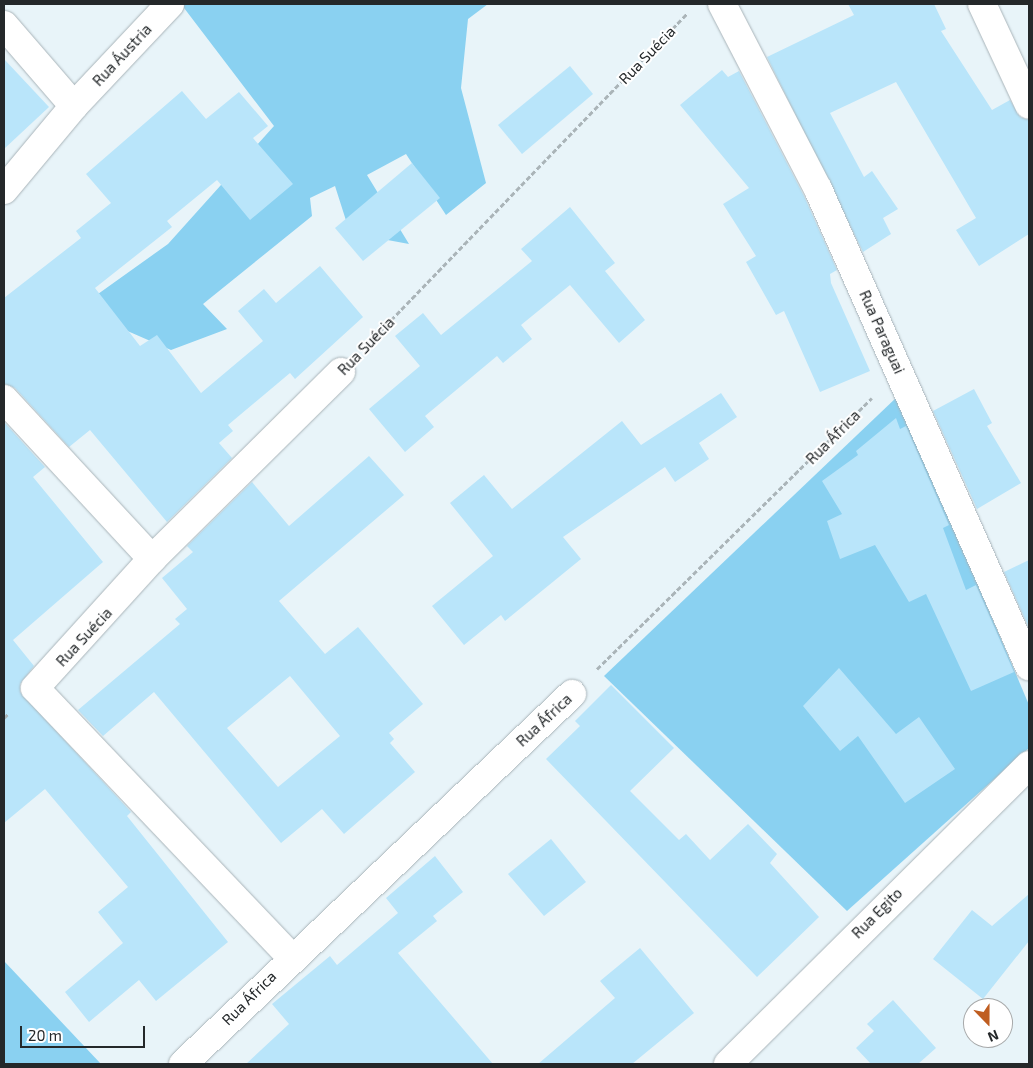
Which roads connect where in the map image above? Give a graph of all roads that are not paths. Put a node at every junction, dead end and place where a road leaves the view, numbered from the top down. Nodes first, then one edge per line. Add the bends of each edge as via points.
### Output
1 (170, 4) edge
2 (722, 4) edge
3 (982, 4) edge
4 (4, 25) edge
5 (1029, 105) edge
6 (74, 106) junction
7 (4, 190) edge
8 (340, 372) road end
9 (4, 399) edge
10 (152, 559) junction
11 (1029, 666) edge
12 (572, 694) road end
13 (1029, 765) edge
14 (291, 956) junction
15 (183, 1064) edge
16 (728, 1064) edge

1 - 6 street, Rua Áustria
2 - 11 street, Rua Paraguai via 818,189
3 - 5 street
4 - 6 street
6 - 7 street, Rua Áustria
8 - 10 street, Rua Suécia
9 - 10 street
10 - 14 street, Rua Suécia via 35,688
12 - 14 street, Rua África
13 - 16 street, Rua Egito
14 - 15 street, Rua África

